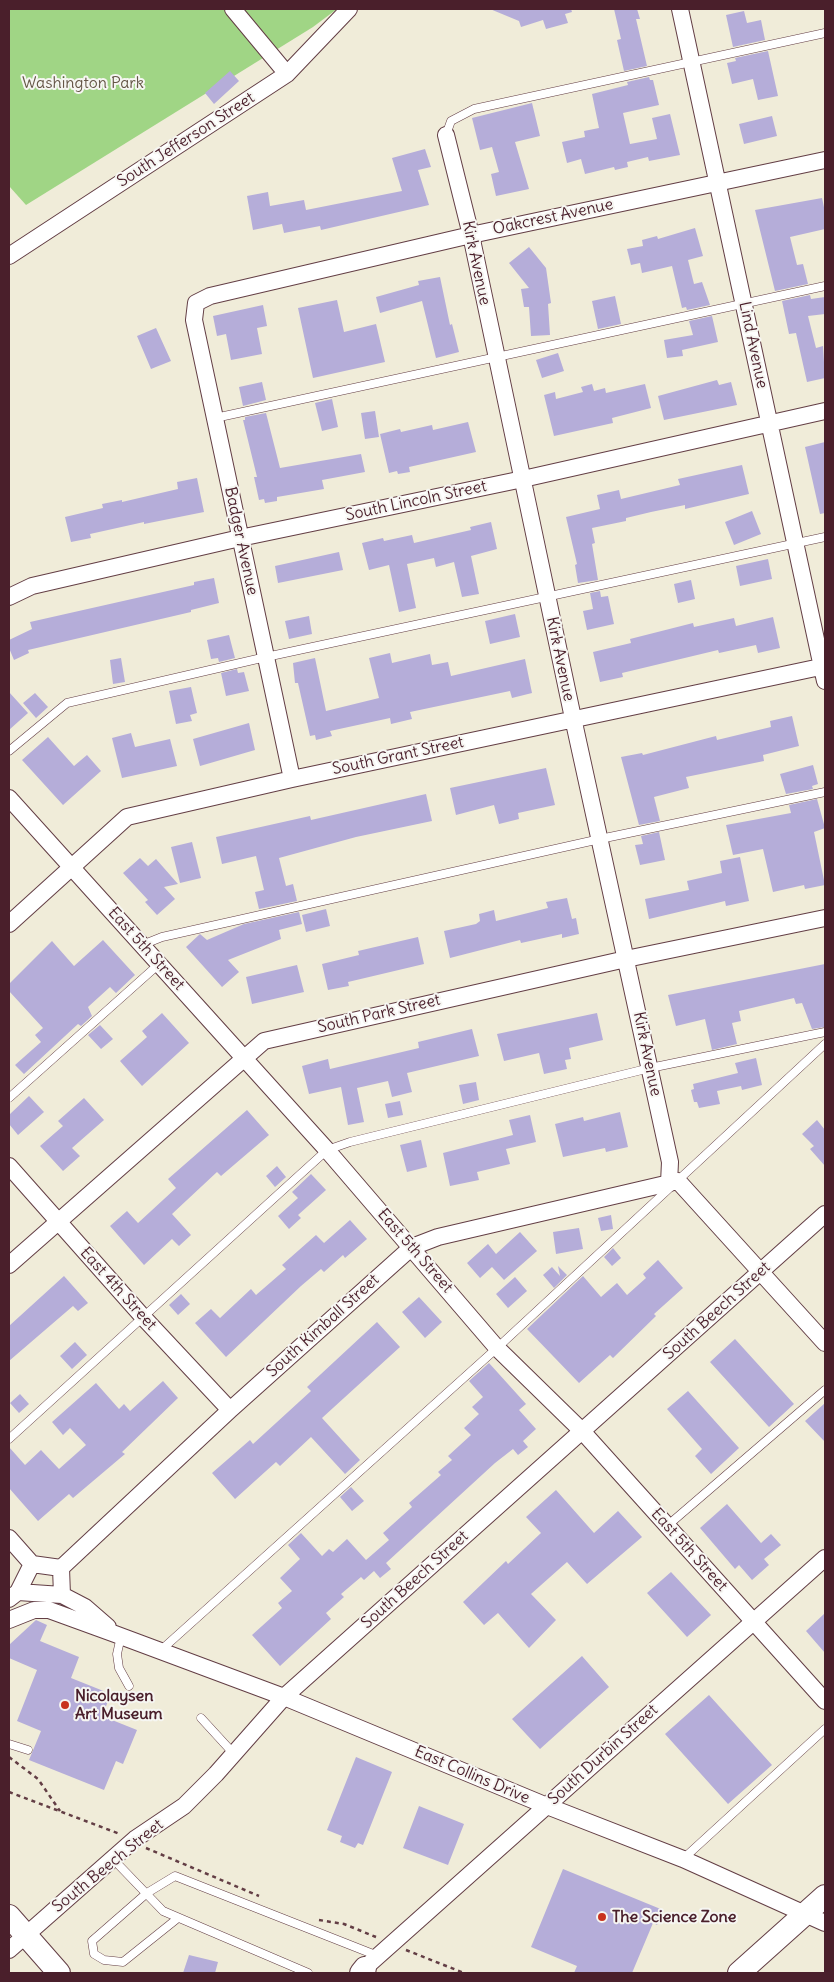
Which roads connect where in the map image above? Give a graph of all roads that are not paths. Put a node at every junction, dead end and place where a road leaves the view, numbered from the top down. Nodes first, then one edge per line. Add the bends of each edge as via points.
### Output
1 (233, 9) edge
2 (350, 9) edge
3 (680, 9) edge
4 (825, 33) edge
5 (692, 63) junction
6 (287, 74) junction
7 (446, 135) joint
8 (825, 160) edge
9 (719, 182) junction
10 (471, 235) junction
11 (9, 256) edge
12 (825, 286) edge
13 (196, 304) joint
14 (744, 304) junction
15 (496, 356) junction
16 (825, 411) edge
17 (215, 418) junction
18 (769, 422) junction
19 (522, 479) junction
20 (825, 537) edge
21 (240, 538) junction
22 (795, 544) junction
23 (9, 597) edge
24 (548, 598) junction
25 (266, 657) junction
26 (824, 671) edge
27 (573, 718) junction
28 (9, 751) edge
29 (292, 779) junction
30 (825, 792) edge
31 (9, 798) edge
32 (600, 839) junction
33 (70, 867) junction
34 (825, 918) edge
35 (9, 924) edge
36 (142, 945) junction
37 (626, 960) junction
38 (159, 964) junction
39 (825, 1032) edge
40 (825, 1044) edge
41 (243, 1057) junction
42 (650, 1068) junction
43 (9, 1098) edge
44 (327, 1150) junction
45 (9, 1166) edge
46 (673, 1182) junction
47 (825, 1214) edge
48 (57, 1220) junction
49 (412, 1247) junction
50 (9, 1264) edge
51 (761, 1272) junction
52 (143, 1317) junction
53 (825, 1343) edge
54 (497, 1348) junction
55 (825, 1390) edge
56 (230, 1410) junction
57 (582, 1431) junction
58 (9, 1439) edge
59 (667, 1526) junction
60 (9, 1538) edge
61 (825, 1558) edge
62 (32, 1564) junction
63 (61, 1568) junction
64 (62, 1595) junction
65 (14, 1596) edge
66 (9, 1620) edge
67 (753, 1621) junction
68 (118, 1635) junction
69 (160, 1651) junction
70 (129, 1686) dead end
71 (284, 1697) junction
72 (825, 1701) edge
73 (201, 1718) dead end
74 (825, 1729) edge
75 (9, 1744) edge
76 (28, 1750) dead end
77 (234, 1754) junction
78 (547, 1806) junction
79 (113, 1859) junction
80 (684, 1859) junction
81 (147, 1893) junction
82 (825, 1896) edge
83 (804, 1914) junction
84 (9, 1916) edge
85 (178, 1918) junction
86 (825, 1923) edge
87 (26, 1935) junction
88 (9, 1950) edge
89 (366, 1968) edge
90 (59, 1973) edge
91 (308, 1973) edge
92 (739, 1973) edge

1 - 6 street
2 - 6 street, South Jefferson Street
3 - 5 street, Lind Avenue
4 - 5 lane
5 - 7 lane via 474,109 451,121
5 - 9 street, Lind Avenue
6 - 11 street, South Jefferson Street
7 - 10 street, Kirk Avenue
8 - 9 street, Oakcrest Avenue
9 - 10 street, Oakcrest Avenue
9 - 14 street, Lind Avenue
10 - 13 street, Oakcrest Avenue via 210,296
10 - 15 street, Kirk Avenue
12 - 14 lane
13 - 17 street, Badger Avenue via 194,320
14 - 15 lane
14 - 18 street, Lind Avenue
15 - 17 lane
15 - 19 street, Kirk Avenue
16 - 18 street, South Lincoln Street
17 - 21 street, Badger Avenue
18 - 19 street, South Lincoln Street
18 - 22 street, Lind Avenue
19 - 21 street, South Lincoln Street
19 - 24 street, Kirk Avenue
20 - 22 lane
21 - 23 street, South Lincoln Street via 32,586
21 - 25 street, Badger Avenue
22 - 24 lane
22 - 26 street, Lind Avenue
24 - 25 lane
24 - 27 street, Kirk Avenue
25 - 28 lane via 67,703
25 - 29 street, Badger Avenue
26 - 27 street, South Grant Street
27 - 29 street, South Grant Street
27 - 32 street, Kirk Avenue
29 - 33 street, South Grant Street via 127,817
30 - 32 lane
31 - 33 street, East 5th Street
32 - 36 lane via 162,937
32 - 37 street, Kirk Avenue
33 - 35 street, South Grant Street
33 - 36 street, East 5th Street
34 - 37 street, South Park Street
36 - 38 street, East 5th Street
37 - 41 street, South Park Street via 275,1037
37 - 42 street, Kirk Avenue
38 - 41 street, East 5th Street
38 - 43 lane
39 - 42 lane
40 - 46 lane
41 - 44 street, East 5th Street
41 - 48 street, South Park Street
42 - 44 lane
42 - 46 street, Kirk Avenue
44 - 49 street, East 5th Street
44 - 52 lane
45 - 48 street, East 4th Street
46 - 49 street, South Kimball Street via 438,1237
46 - 51 street
46 - 54 lane
47 - 51 street, South Beech Street
48 - 50 street, South Park Street
48 - 52 street, East 4th Street
49 - 54 street, East 5th Street
49 - 56 street, South Kimball Street
51 - 53 street
51 - 57 street, South Beech Street
52 - 56 street, East 4th Street
52 - 58 lane
54 - 57 street, East 5th Street
54 - 69 lane
55 - 59 lane
56 - 63 street, South Kimball Street
57 - 59 street, East 5th Street
57 - 71 street, South Beech Street
59 - 67 street, East 5th Street
60 - 62 street
61 - 67 street, South Durbin Street
62 - 63 street
62 - 65 street
63 - 64 street
64 - 65 street, East Collins Drive
64 - 68 street, East Collins Drive via 85,1608
66 - 68 street, East Collins Drive via 34,1610 49,1610
67 - 72 street, East 5th Street
67 - 78 street, South Durbin Street
68 - 69 street, East Collins Drive
68 - 70 lane via 119,1668
69 - 71 street, East Collins Drive
71 - 77 street, South Beech Street
71 - 78 street, East Collins Drive
73 - 77 lane
74 - 80 lane
75 - 76 lane
77 - 79 street, South Beech Street via 184,1806
78 - 80 street, East Collins Drive
78 - 89 street, South Durbin Street
79 - 81 lane
79 - 87 street, South Beech Street
80 - 83 street, East Collins Drive
81 - 85 lane via 163,1911
81 - 85 lane via 92,1940 94,1954 104,1960 123,1962
81 - 89 lane via 174,1876
82 - 83 main road
83 - 86 street, East Collins Drive
83 - 92 main road
84 - 87 main road
85 - 91 lane
87 - 88 street, South Beech Street
87 - 90 main road

